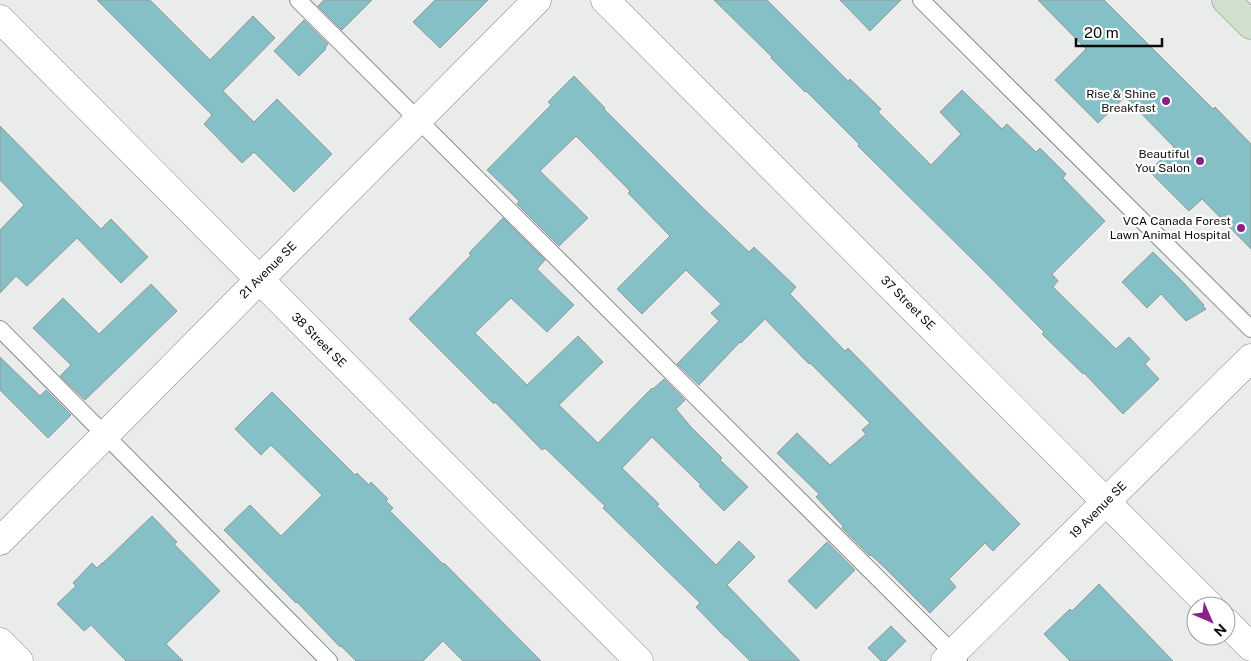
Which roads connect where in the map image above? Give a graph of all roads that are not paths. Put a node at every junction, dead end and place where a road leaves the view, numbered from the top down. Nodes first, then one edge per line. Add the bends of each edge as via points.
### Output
1 (298, 0) edge
2 (537, 0) edge
3 (605, 0) edge
4 (921, 0) edge
5 (1226, 0) edge
6 (0, 19) edge
7 (1251, 25) edge
8 (418, 119) junction
9 (259, 280) junction
10 (0, 329) edge
11 (1251, 329) edge
12 (1251, 358) edge
13 (105, 436) junction
14 (1106, 502) junction
15 (0, 541) edge
16 (1200, 596) edge
17 (1236, 632) edge
18 (0, 642) edge
19 (1251, 647) edge
20 (953, 658) edge
21 (19, 661) edge
22 (329, 661) edge
23 (639, 661) edge

1 - 8 lane
2 - 8 street, 21 Avenue SE
3 - 14 street, 37 Street SE
4 - 11 lane
5 - 7 main road
6 - 9 street, 38 Street SE
8 - 9 street, 21 Avenue SE
8 - 20 lane
9 - 13 street, 21 Avenue SE
9 - 23 street, 38 Street SE
10 - 13 lane
12 - 14 street, 19 Avenue SE
13 - 15 street, 21 Avenue SE
13 - 22 lane
14 - 16 street, 37 Street SE
14 - 20 street, 19 Avenue SE
17 - 19 street
18 - 21 street

